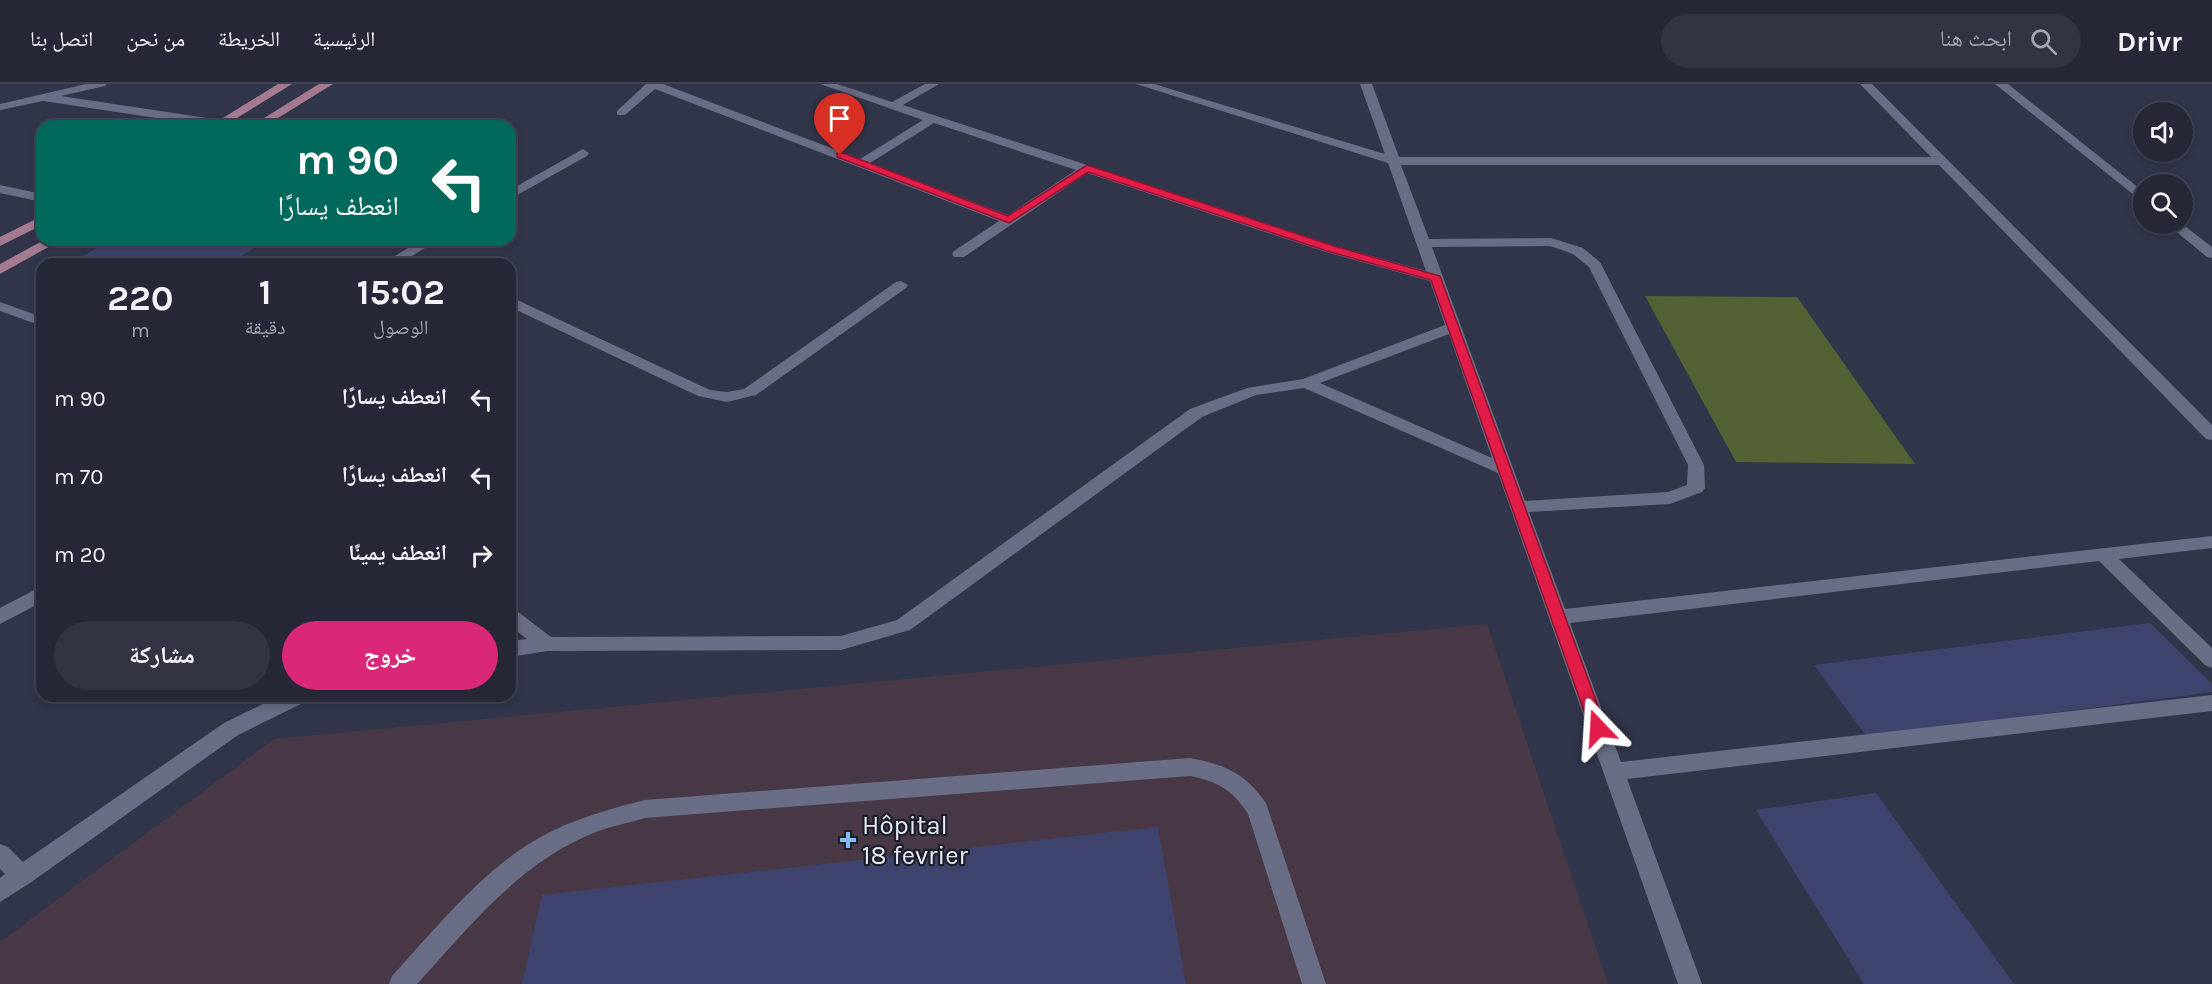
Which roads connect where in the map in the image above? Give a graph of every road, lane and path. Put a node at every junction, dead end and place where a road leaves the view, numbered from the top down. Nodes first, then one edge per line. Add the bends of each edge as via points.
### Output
1 (101, 84) edge
2 (285, 84) edge
3 (327, 84) edge
4 (653, 84) edge
5 (826, 84) edge
6 (933, 84) edge
7 (1142, 84) edge
8 (1366, 84) edge
9 (1866, 84) edge
10 (2001, 84) edge
11 (42, 98) junction
12 (895, 105) junction
13 (0, 107) edge
14 (621, 113) dead end
15 (934, 118) junction
16 (185, 120) edge
17 (226, 120) edge
18 (267, 120) edge
19 (583, 153) dead end
20 (1394, 161) junction
21 (1943, 161) junction
22 (861, 163) junction
23 (1087, 168) junction
24 (0, 189) edge
25 (2133, 190) edge
26 (516, 192) edge
27 (36, 197) edge
28 (1009, 220) junction
29 (36, 223) edge
30 (2187, 234) edge
31 (0, 242) edge
32 (1424, 243) junction
33 (43, 246) edge
34 (420, 246) edge
35 (959, 254) dead end
36 (2212, 254) edge
37 (400, 258) edge
38 (0, 270) edge
39 (1436, 278) junction
40 (901, 285) dead end
41 (516, 305) edge
42 (0, 306) edge
43 (36, 319) edge
44 (1454, 327) junction
45 (1306, 383) junction
46 (2212, 435) edge
47 (1505, 470) junction
48 (1518, 507) junction
49 (2212, 542) edge
50 (2105, 556) junction
51 (36, 596) edge
52 (0, 617) edge
53 (1558, 617) junction
54 (516, 621) edge
55 (547, 644) junction
56 (516, 648) edge
57 (2212, 660) edge
58 (286, 702) edge
59 (2212, 703) edge
60 (1613, 772) junction
61 (0, 854) edge
62 (22, 876) junction
63 (0, 891) edge
64 (401, 984) edge
65 (1314, 984) edge
66 (1690, 984) edge

1 - 11 street
2 - 17 main road
3 - 18 main road
4 - 14 street
4 - 22 street
5 - 12 street
6 - 12 street
7 - 20 street
8 - 20 street
9 - 21 street
10 - 25 street
11 - 13 street
11 - 16 street
12 - 15 street
15 - 22 street
15 - 23 street
19 - 26 street
20 - 21 street
20 - 32 street
21 - 46 street
22 - 28 street
23 - 28 street
23 - 39 street via 1331,249
24 - 27 street
28 - 35 street
29 - 31 main road
30 - 36 street
32 - 39 street
32 - 48 street via 1551,242 1578,251 1595,265 1696,465 1696,488 1670,498
33 - 38 main road
34 - 37 street
39 - 44 street
40 - 41 street via 750,392 733,399 704,393
42 - 43 street
44 - 45 street
44 - 47 street
45 - 47 street
45 - 55 street via 1253,391 1196,413 903,625 841,644
47 - 48 street
48 - 53 street
49 - 50 street
50 - 53 street
50 - 57 street
51 - 52 street
53 - 60 street
54 - 55 street
55 - 56 street
58 - 62 street via 231,729
59 - 60 street
60 - 66 street
61 - 62 street
62 - 63 street
64 - 65 street via 486,892 534,854 597,822 645,809 1190,767 1219,772 1244,789 1258,810

